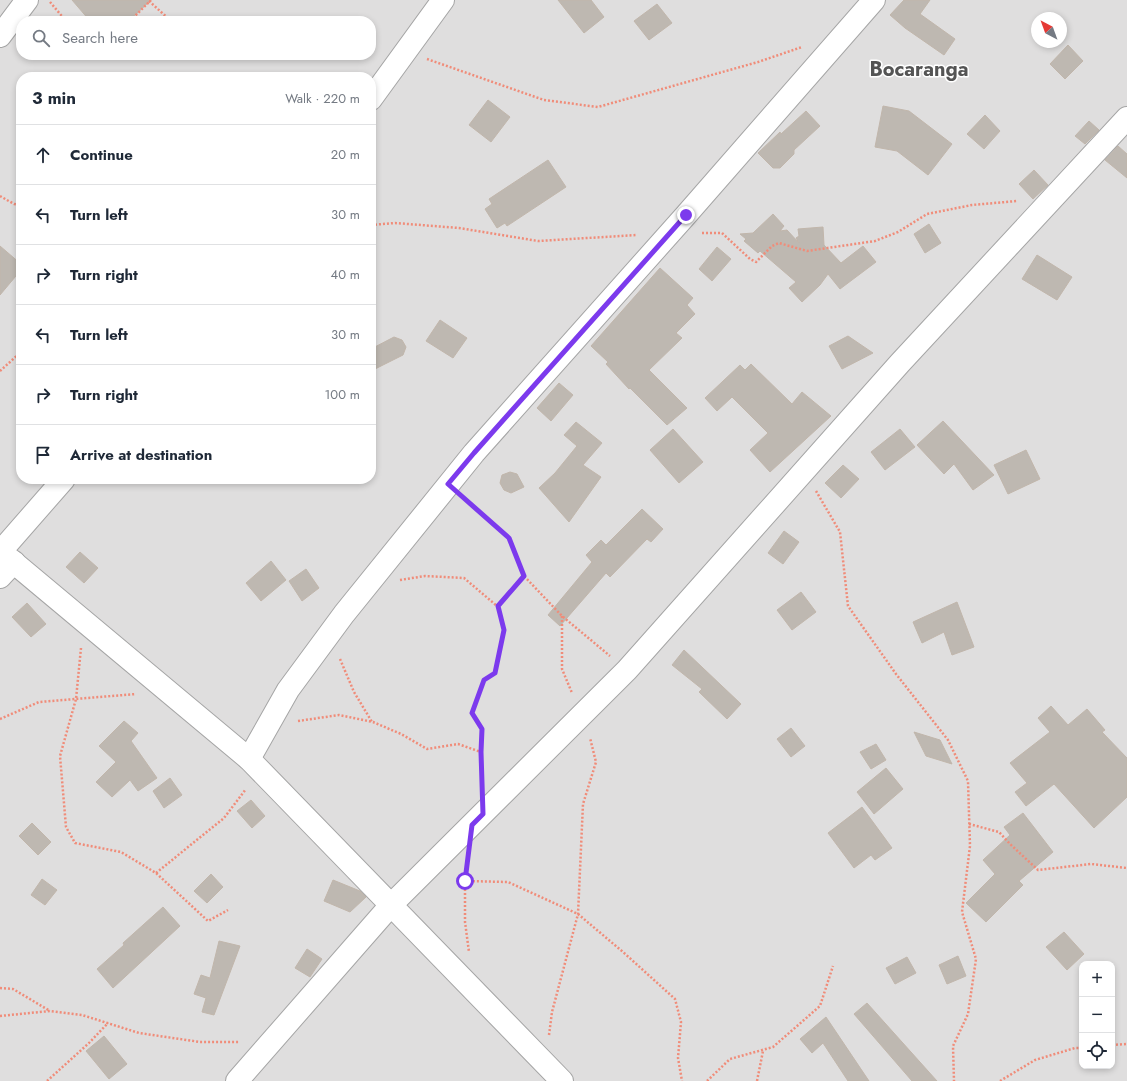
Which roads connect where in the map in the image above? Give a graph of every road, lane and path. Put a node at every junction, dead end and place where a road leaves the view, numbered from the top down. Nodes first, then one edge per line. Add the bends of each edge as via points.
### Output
1 (27, 0) edge
2 (48, 0) edge
3 (443, 0) edge
4 (874, 0) edge
5 (150, 1) edge
6 (62, 16) edge
7 (135, 16) edge
8 (166, 16) edge
9 (0, 36) edge
10 (802, 46) dead end
11 (403, 55) junction
12 (376, 92) edge
13 (1127, 118) edge
14 (0, 196) edge
15 (1053, 198) junction
16 (16, 204) edge
17 (376, 225) edge
18 (670, 233) junction
19 (16, 357) edge
20 (0, 372) edge
21 (804, 470) junction
22 (60, 484) edge
23 (448, 484) junction
24 (4, 560) edge
25 (524, 576) junction
26 (366, 586) junction
27 (498, 606) junction
28 (562, 616) junction
29 (83, 620) junction
30 (329, 634) junction
31 (627, 670) junction
32 (168, 691) junction
33 (76, 699) junction
34 (584, 713) junction
35 (0, 718) edge
36 (373, 722) junction
37 (268, 725) junction
38 (481, 752) junction
39 (249, 758) junction
40 (483, 814) junction
41 (969, 824) junction
42 (468, 860) dead end
43 (1127, 868) edge
44 (156, 873) junction
45 (465, 881) junction
46 (391, 905) junction
47 (228, 910) dead end
48 (578, 914) junction
49 (470, 956) dead end
50 (833, 966) dead end
51 (0, 988) edge
52 (50, 1011) junction
53 (0, 1016) edge
54 (108, 1023) junction
55 (271, 1042) junction
56 (1127, 1044) edge
57 (1115, 1045) edge
58 (1079, 1048) edge
59 (763, 1050) junction
60 (545, 1063) junction
61 (47, 1081) edge
62 (237, 1081) edge
63 (562, 1081) edge
64 (682, 1081) edge
65 (707, 1081) edge
66 (757, 1081) edge
67 (954, 1081) edge
68 (1000, 1081) edge

1 - 9 street
2 - 6 path
3 - 11 street
4 - 18 street
5 - 7 path
5 - 8 path
10 - 11 path via 758,62 598,107 544,100 423,58
11 - 12 street
13 - 15 street
14 - 16 path
15 - 18 path via 972,206 928,214 898,232 875,240 807,251 779,243 772,246 756,262 722,233
15 - 21 street
17 - 18 path via 395,223 459,228 538,241
18 - 23 street
19 - 20 path
21 - 31 street
21 - 41 path via 840,532 848,606 896,674 948,740 968,781
22 - 24 street
23 - 25 path via 509,538
23 - 26 street
24 - 29 street
25 - 27 path
25 - 28 path
26 - 27 path via 425,576 464,578
26 - 30 street
27 - 38 path via 504,630 495,673 484,680 472,713 482,729
28 - 31 path
28 - 34 path via 562,669 570,690
29 - 32 street
29 - 33 path
30 - 36 path via 354,692
30 - 37 street via 288,690
31 - 34 street
32 - 33 path
32 - 39 street
33 - 35 path via 39,702
33 - 44 path via 60,756 66,827 75,843 121,852
34 - 40 street
34 - 48 path via 596,762 583,804
36 - 37 path via 339,714
36 - 38 path via 427,749 458,744
37 - 39 street
38 - 40 path
39 - 44 path via 246,790 224,818
39 - 46 street
40 - 46 street
41 - 43 path via 999,832 1038,870 1091,864
41 - 67 path via 970,846 962,912 976,959 968,1014 953,1046
42 - 45 path
44 - 47 path via 208,921
45 - 48 path via 508,882
45 - 49 path via 465,922
46 - 55 street
46 - 60 street
48 - 60 path via 552,1012
48 - 64 path via 675,999 682,1022 678,1058
50 - 59 path via 820,1006 773,1048
51 - 52 path via 13,989
52 - 53 path
52 - 54 path via 82,1015
54 - 55 path via 139,1033 200,1042
54 - 61 path
55 - 62 street
56 - 57 path
58 - 68 path via 1035,1060
59 - 65 path via 730,1059
59 - 66 path
60 - 63 street

